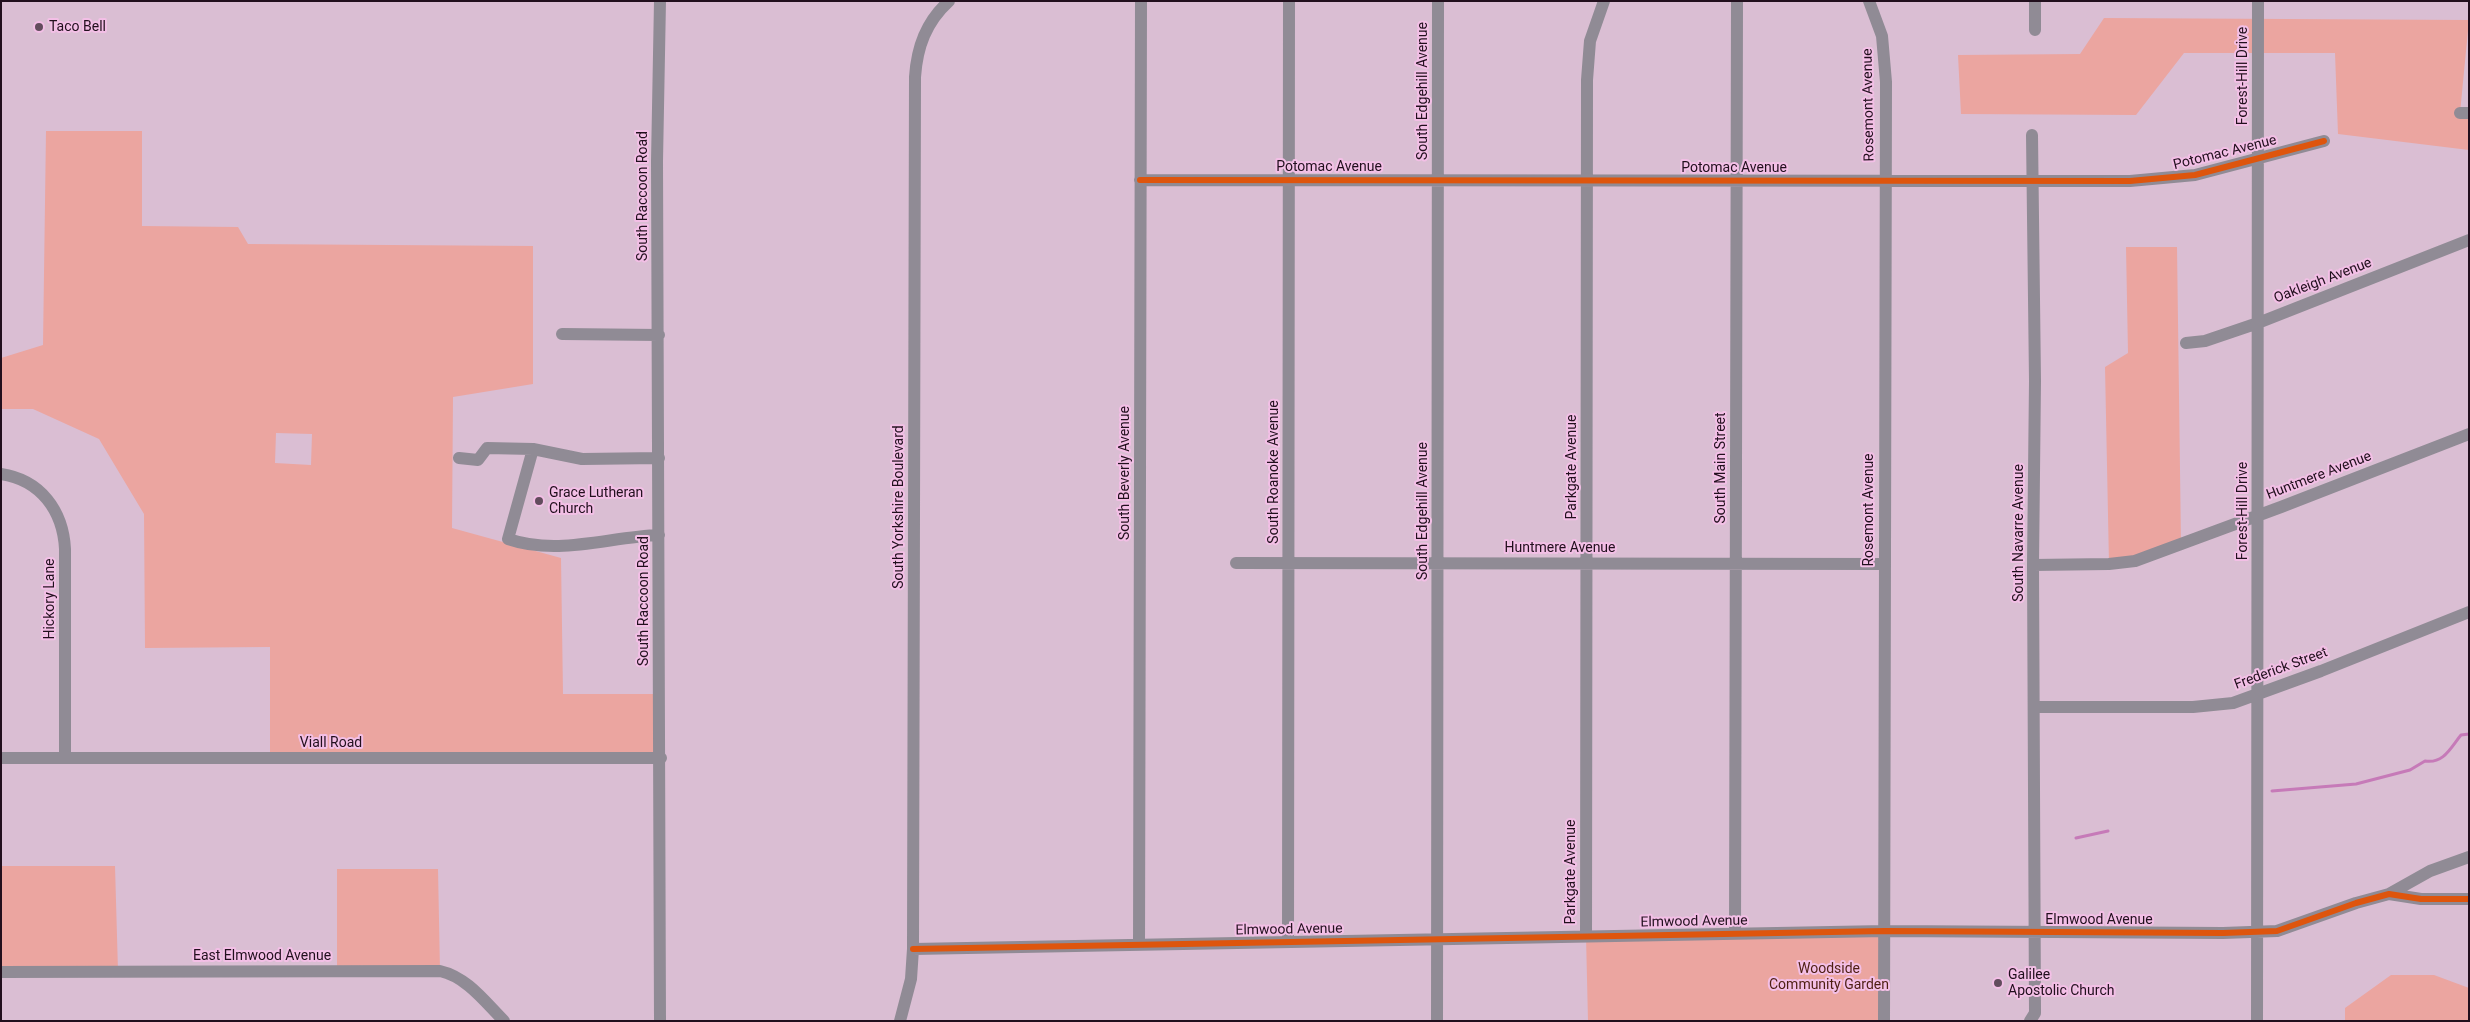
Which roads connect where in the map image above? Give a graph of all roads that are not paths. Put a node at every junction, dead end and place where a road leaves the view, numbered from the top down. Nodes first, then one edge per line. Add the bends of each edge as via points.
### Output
1 (660, 1) edge
2 (949, 1) edge
3 (1140, 1) edge
4 (1289, 1) edge
5 (1438, 1) edge
6 (1604, 1) edge
7 (1737, 1) edge
8 (1869, 1) edge
9 (2035, 1) edge
10 (2258, 1) edge
11 (2035, 30) dead end
12 (2032, 135) dead end
13 (2324, 141) dead end
14 (2258, 158) junction
15 (1289, 179) junction
16 (1438, 179) junction
17 (1140, 180) junction
18 (1587, 180) junction
19 (1736, 180) junction
20 (1886, 180) junction
21 (2033, 181) junction
22 (2469, 240) edge
23 (2258, 323) junction
24 (562, 334) dead end
25 (659, 336) junction
26 (2186, 343) dead end
27 (2469, 434) edge
28 (533, 449) junction
29 (459, 458) dead end
30 (659, 458) junction
31 (1, 474) edge
32 (2259, 515) junction
33 (659, 535) junction
34 (1236, 563) dead end
35 (1438, 563) junction
36 (1587, 563) junction
37 (1736, 563) junction
38 (1289, 564) junction
39 (1884, 564) junction
40 (2033, 565) junction
41 (2469, 612) edge
42 (2258, 694) junction
43 (2034, 707) junction
44 (1, 758) edge
45 (65, 758) junction
46 (661, 758) junction
47 (2469, 857) edge
48 (2389, 894) junction
49 (2469, 899) edge
50 (1885, 932) junction
51 (2034, 932) junction
52 (2257, 932) junction
53 (1736, 934) junction
54 (1586, 936) junction
55 (1437, 939) junction
56 (1288, 942) junction
57 (1139, 945) junction
58 (913, 949) junction
59 (1, 972) edge
60 (504, 1021) edge
61 (660, 1021) edge
62 (900, 1021) edge
63 (1437, 1021) edge
64 (1884, 1021) edge
65 (2030, 1021) edge
66 (2257, 1021) edge

1 - 25 street, South Raccoon Road via 657,161
2 - 58 street, South Yorkshire Boulevard via 933,18 923,36 917,53 915,77
3 - 17 street, South Beverly Avenue
4 - 15 street, South Roanoke Avenue
5 - 16 street, South Edgehill Avenue
6 - 18 street, Parkgate Avenue via 1588,49
7 - 19 street, South Main Street
8 - 20 street, Rosemont Avenue via 1882,36 1885,56
9 - 11 street
10 - 14 street, Forest-Hill Drive
12 - 21 street, South Navarre Avenue
13 - 14 street, Potomac Avenue
14 - 21 street, Potomac Avenue via 2167,180
14 - 23 street, Forest-Hill Drive
15 - 16 street, Potomac Avenue
15 - 17 street, Potomac Avenue
15 - 38 street, South Roanoke Avenue
16 - 18 street, Potomac Avenue
16 - 35 street, South Edgehill Avenue
17 - 57 street, South Beverly Avenue
18 - 19 street, Potomac Avenue
18 - 36 street, Parkgate Avenue
19 - 20 street, Potomac Avenue
19 - 37 street, South Main Street
20 - 21 street, Potomac Avenue
20 - 39 street, Rosemont Avenue
21 - 40 street, South Navarre Avenue
22 - 23 street, Oakleigh Avenue
23 - 26 street, Oakleigh Avenue via 2205,341
23 - 32 street, Forest-Hill Drive
24 - 25 street
25 - 30 street, South Raccoon Road
27 - 32 street, Huntmere Avenue
28 - 29 street via 487,448 478,460
28 - 30 street via 582,459
28 - 33 street via 508,539 552,548
30 - 33 street, South Raccoon Road
31 - 45 street, Hickory Lane via 16,477 38,489 54,508 63,529
32 - 40 street, Huntmere Avenue via 2135,561
32 - 42 street, Forest-Hill Drive
33 - 46 street, South Raccoon Road
34 - 38 street, Huntmere Avenue
35 - 36 street, Huntmere Avenue
35 - 38 street, Huntmere Avenue
35 - 55 street, South Edgehill Avenue
36 - 37 street, Huntmere Avenue
36 - 54 street, Parkgate Avenue
37 - 39 street, Huntmere Avenue
37 - 53 street, South Main Street
38 - 56 street, South Roanoke Avenue
39 - 50 street, Rosemont Avenue
40 - 43 street, South Navarre Avenue
41 - 42 street, Frederick Street
42 - 43 street, Frederick Street via 2233,703 2192,707
42 - 52 street, Forest-Hill Drive
43 - 51 street, South Navarre Avenue
44 - 45 street, Viall Road
45 - 46 street, Viall Road
46 - 61 street, South Raccoon Road
47 - 48 street via 2430,871
48 - 49 street, Elmwood Avenue
48 - 52 street, Elmwood Avenue via 2277,931
50 - 51 street, Elmwood Avenue
50 - 53 street, Elmwood Avenue
50 - 64 street, Rosemont Avenue
51 - 52 street, Elmwood Avenue
51 - 65 street, South Navarre Avenue via 2035,1013
52 - 66 street, Forest-Hill Drive
53 - 54 street, Elmwood Avenue
54 - 55 street, Elmwood Avenue
55 - 56 street, Elmwood Avenue
55 - 63 street, South Edgehill Avenue
56 - 57 street, Elmwood Avenue
57 - 58 street, Elmwood Avenue
58 - 62 street, South Yorkshire Boulevard via 911,979
59 - 60 street, East Elmwood Avenue via 440,971 465,982

